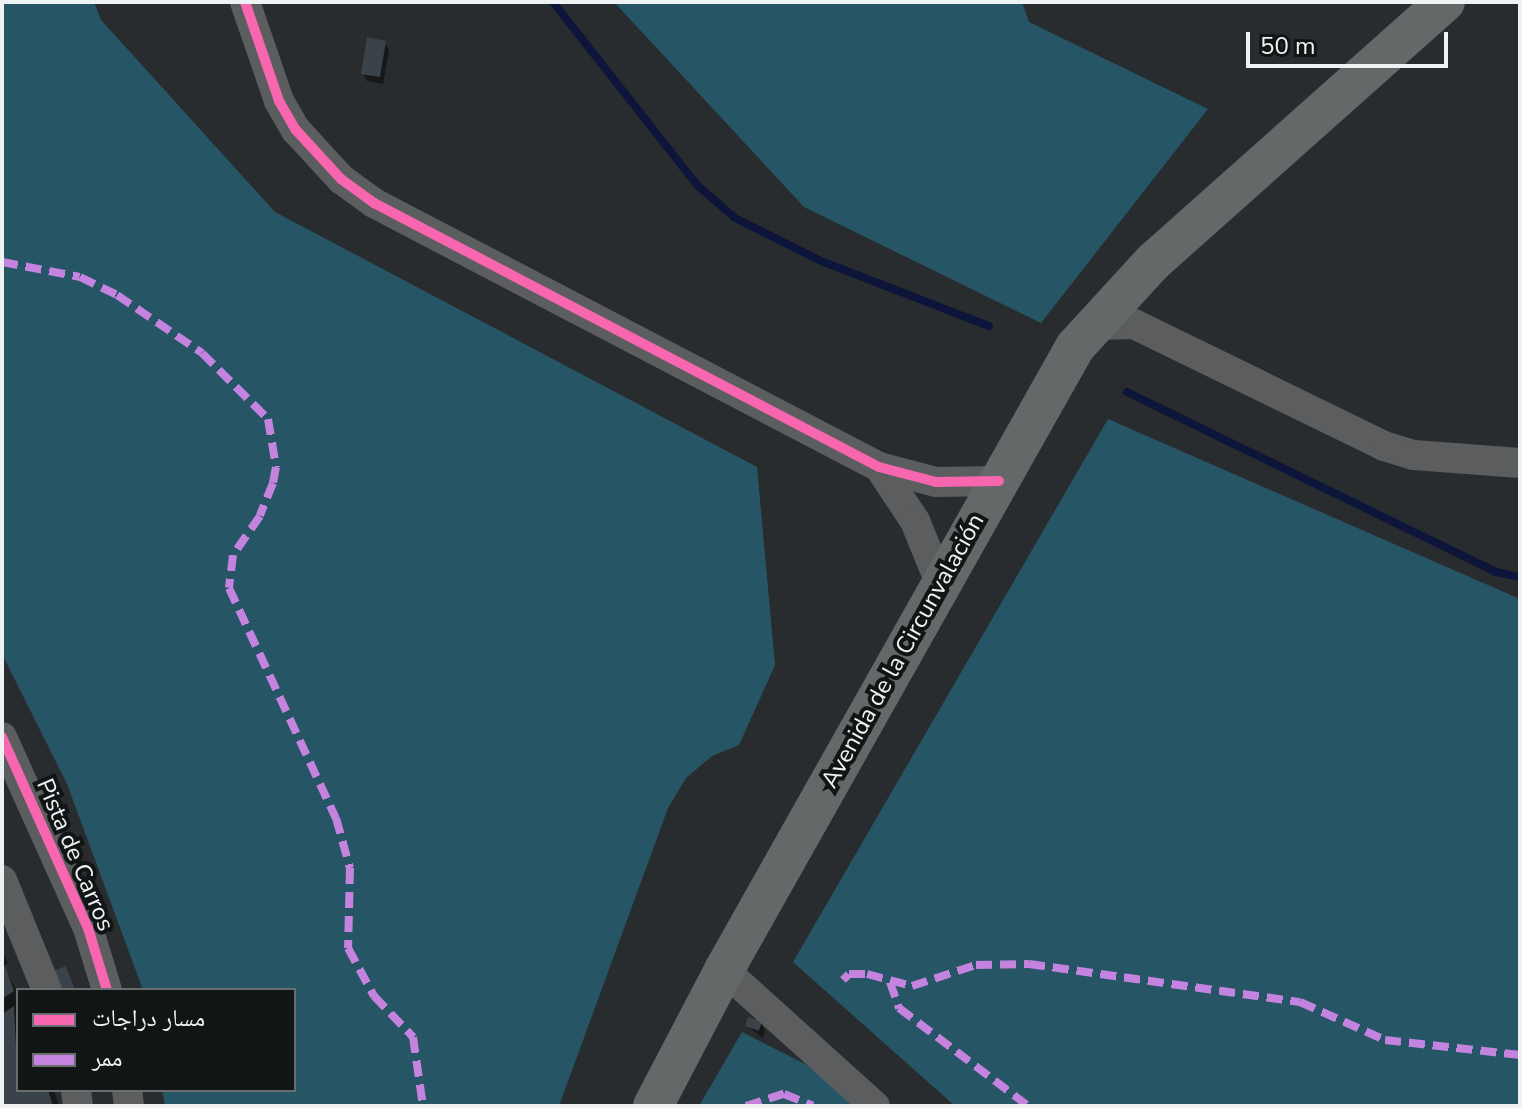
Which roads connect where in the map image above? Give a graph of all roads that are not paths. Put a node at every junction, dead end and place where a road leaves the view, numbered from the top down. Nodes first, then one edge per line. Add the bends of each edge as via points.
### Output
1 (245, 2) edge
2 (1445, 2) edge
3 (1094, 325) junction
4 (1520, 463) edge
5 (879, 467) junction
6 (999, 481) junction
7 (941, 585) junction
8 (2, 737) edge
9 (2, 880) edge
10 (724, 970) junction
11 (46, 988) edge
12 (106, 988) edge
13 (653, 1106) edge
14 (875, 1106) edge

1 - 5 street via 275,91 296,130 341,179 374,203
2 - 3 main road, Avenida de la Circunvalación via 1153,262
3 - 4 street via 1134,324 1384,446 1414,455
3 - 6 main road, Avenida de la Circunvalación via 1045,394
5 - 6 street via 936,482
5 - 7 street via 915,521
6 - 7 main road, Avenida de la Circunvalación
7 - 10 main road, Avenida de la Circunvalación
8 - 12 street, Pista de Carros via 88,928
9 - 11 street
10 - 13 main road, Avenida de la Circunvalación
10 - 14 street

